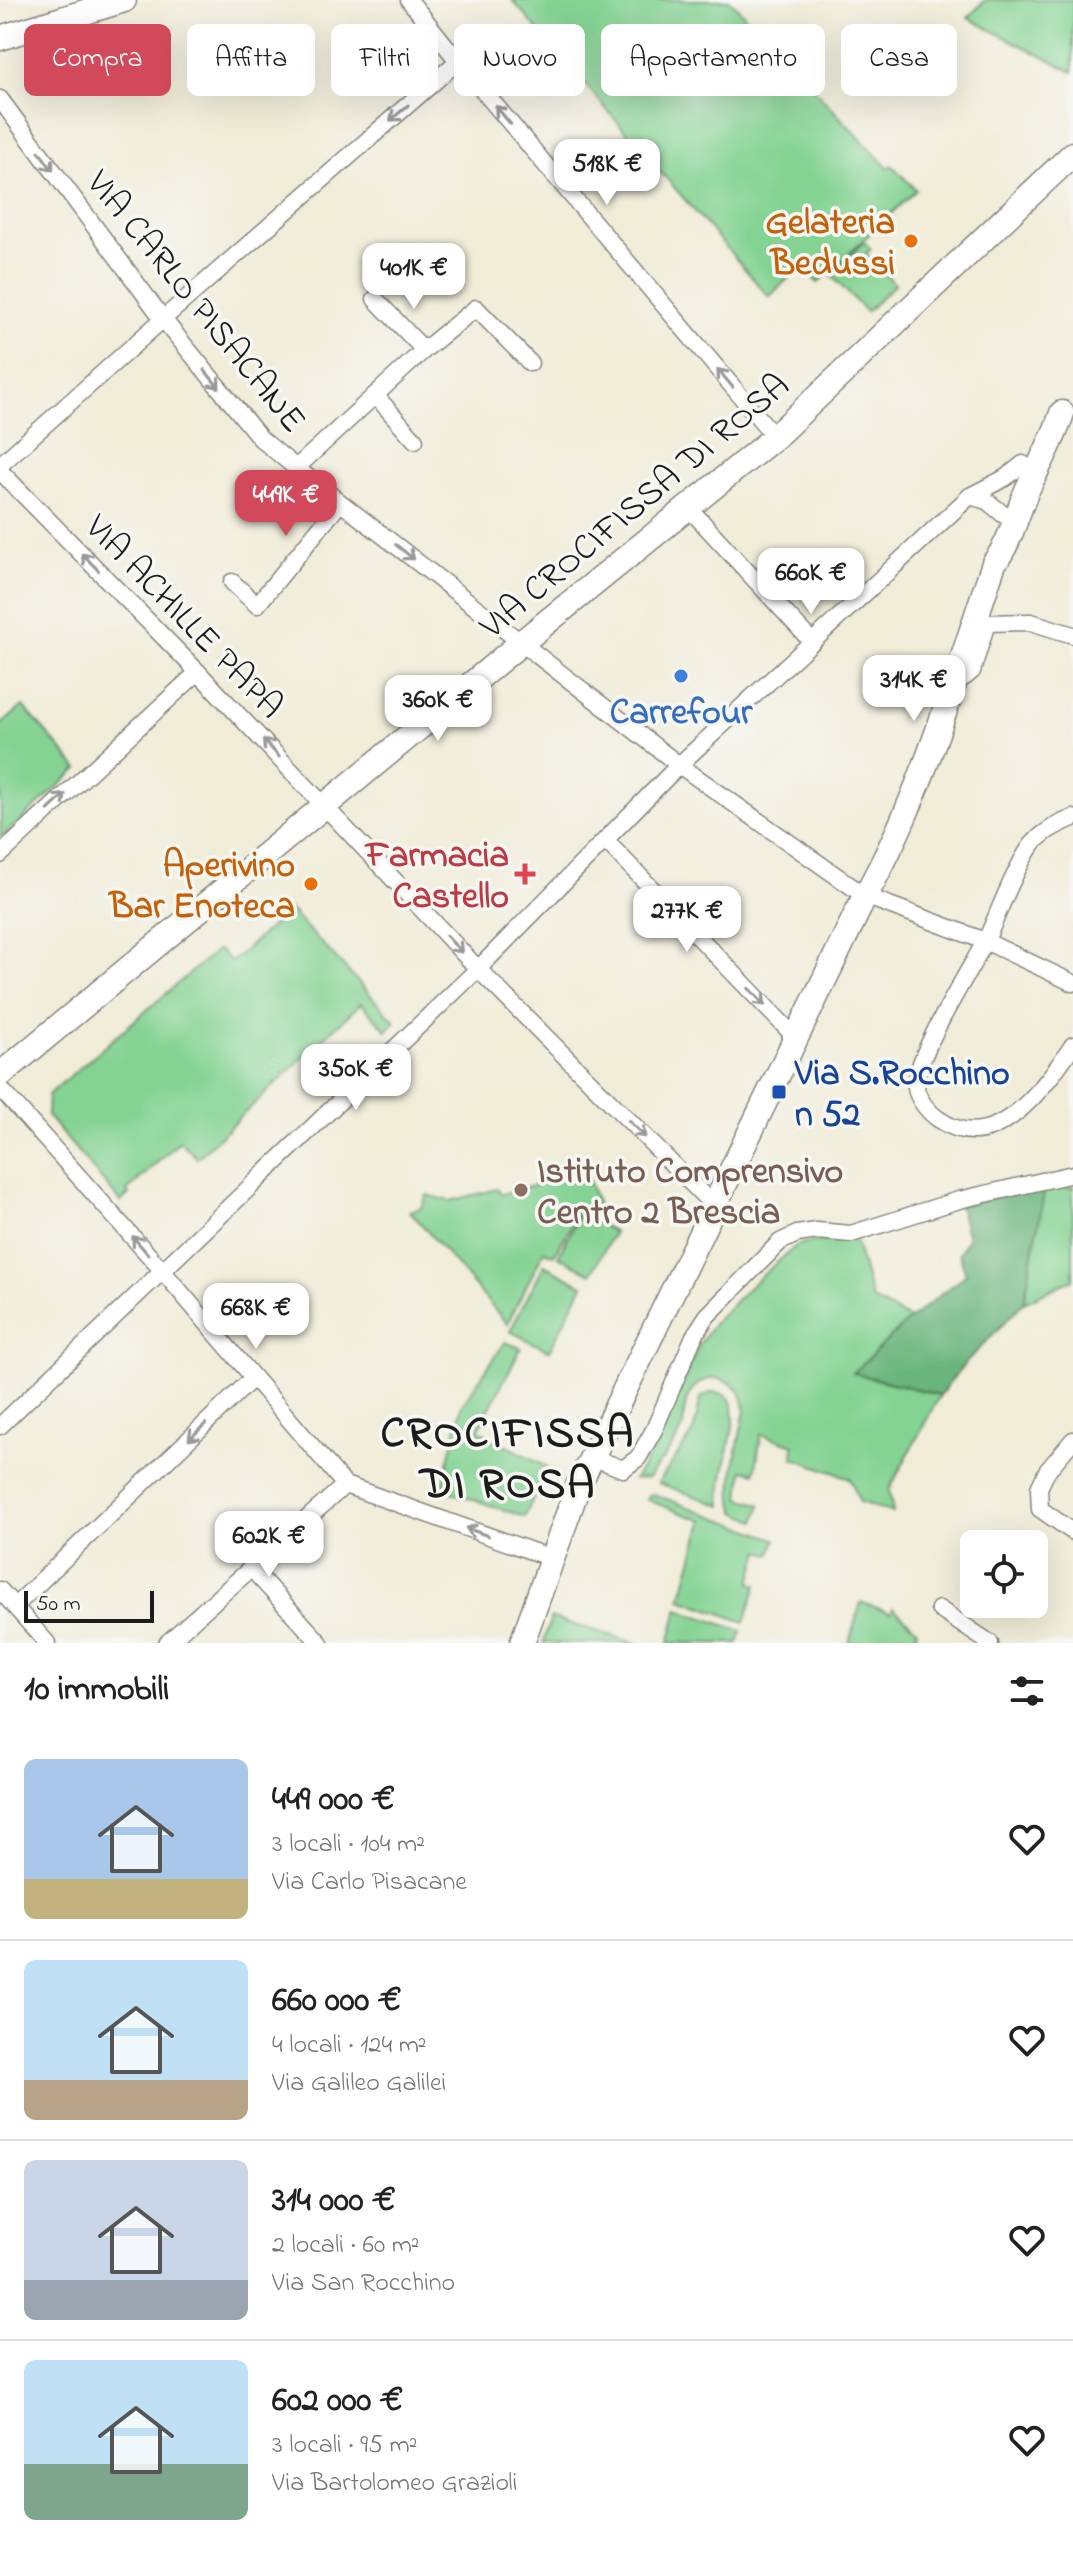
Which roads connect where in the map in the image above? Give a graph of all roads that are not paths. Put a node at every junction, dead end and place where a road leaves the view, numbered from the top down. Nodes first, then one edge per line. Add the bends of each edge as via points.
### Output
1 (124, 0) edge
2 (409, 0) edge
3 (0, 38) edge
4 (454, 56) edge
5 (454, 64) edge
6 (488, 96) edge
7 (0, 99) edge
8 (1073, 154) edge
9 (375, 299) dead end
10 (163, 319) junction
11 (424, 350) junction
12 (530, 363) dead end
13 (375, 395) junction
14 (1068, 407) edge
15 (775, 437) junction
16 (415, 440) dead end
17 (1023, 464) junction
18 (0, 465) edge
19 (296, 468) junction
20 (0, 471) edge
21 (970, 496) junction
22 (340, 503) junction
23 (688, 507) junction
24 (1004, 515) junction
25 (994, 563) junction
26 (232, 582) dead end
27 (1073, 635) edge
28 (812, 642) junction
29 (521, 643) junction
30 (198, 672) junction
31 (956, 675) junction
32 (679, 765) junction
33 (325, 805) junction
34 (1073, 818) edge
35 (606, 841) junction
36 (0, 855) edge
37 (865, 896) junction
38 (985, 941) junction
39 (478, 969) junction
40 (1073, 983) edge
41 (797, 1039) junction
42 (1073, 1045) edge
43 (0, 1075) edge
44 (0, 1088) edge
45 (1073, 1174) edge
46 (714, 1206) junction
47 (161, 1269) junction
48 (253, 1378) junction
49 (0, 1426) edge
50 (1073, 1440) edge
51 (592, 1457) junction
52 (345, 1485) junction
53 (1073, 1532) edge
54 (551, 1558) junction
55 (251, 1568) junction
56 (0, 1590) edge
57 (15, 1606) junction
58 (939, 1609) dead end
59 (47, 1643) edge
60 (167, 1643) edge
61 (320, 1643) edge
62 (522, 1643) edge
63 (990, 1643) edge

1 - 3 street
2 - 4 street
5 -> 10 street
15 -> 6 street
7 -> 10 street, VIA CARLO PISACANE
8 - 15 street, VIA CROCIFISSA DI ROSA
9 - 11 street
10 - 18 street
10 -> 19 street, VIA CARLO PISACANE via 260,438
11 - 12 street via 476,308
11 - 13 street
13 - 16 street
13 - 19 street
14 - 17 street via 1051,419
14 - 25 street
15 - 23 street, VIA CROCIFISSA DI ROSA
17 - 21 street
17 - 24 street
19 - 22 street, VIA CARLO PISACANE
30 -> 20 street, VIA ACHILLE PAPA
21 - 24 street
21 - 28 street
22 - 26 street via 257,605
22 -> 29 street, VIA CARLO PISACANE
23 - 28 street
23 - 29 street, VIA CROCIFISSA DI ROSA
24 - 25 street
25 - 31 street
27 - 31 street via 1031,622 987,623 972,671 965,677
28 - 32 street
29 - 32 street, VIA CARLO PISACANE
29 - 33 street, VIA CROCIFISSA DI ROSA
33 -> 30 street, VIA ACHILLE PAPA
36 -> 30 street
31 - 37 street via 921,779
32 - 35 street
32 - 37 street, VIA CARLO PISACANE
33 -> 39 street, VIA ACHILLE PAPA
33 - 43 street, VIA CROCIFISSA DI ROSA
34 - 38 street via 1050,828 1030,848
35 - 39 street
35 -> 41 street
37 - 38 street, VIA CARLO PISACANE
37 - 41 street
38 - 40 street, VIA CARLO PISACANE
38 - 42 street via 918,1071 916,1088 930,1113 949,1127 971,1131 995,1126 1041,1090
39 -> 46 street, VIA ACHILLE PAPA
39 - 47 street
41 - 46 street
47 -> 44 street
45 - 51 street via 959,1200 851,1234 817,1231 780,1242 707,1316 638,1458 623,1469
46 - 51 street
47 - 48 street
47 - 49 street
48 - 52 street
48 -> 57 street
50 - 53 street via 1039,1488 1040,1509
51 - 54 street
54 -> 52 street
52 - 55 street
54 - 62 street
55 - 60 street
55 - 61 street
56 - 57 street
57 - 59 street
58 - 63 street

